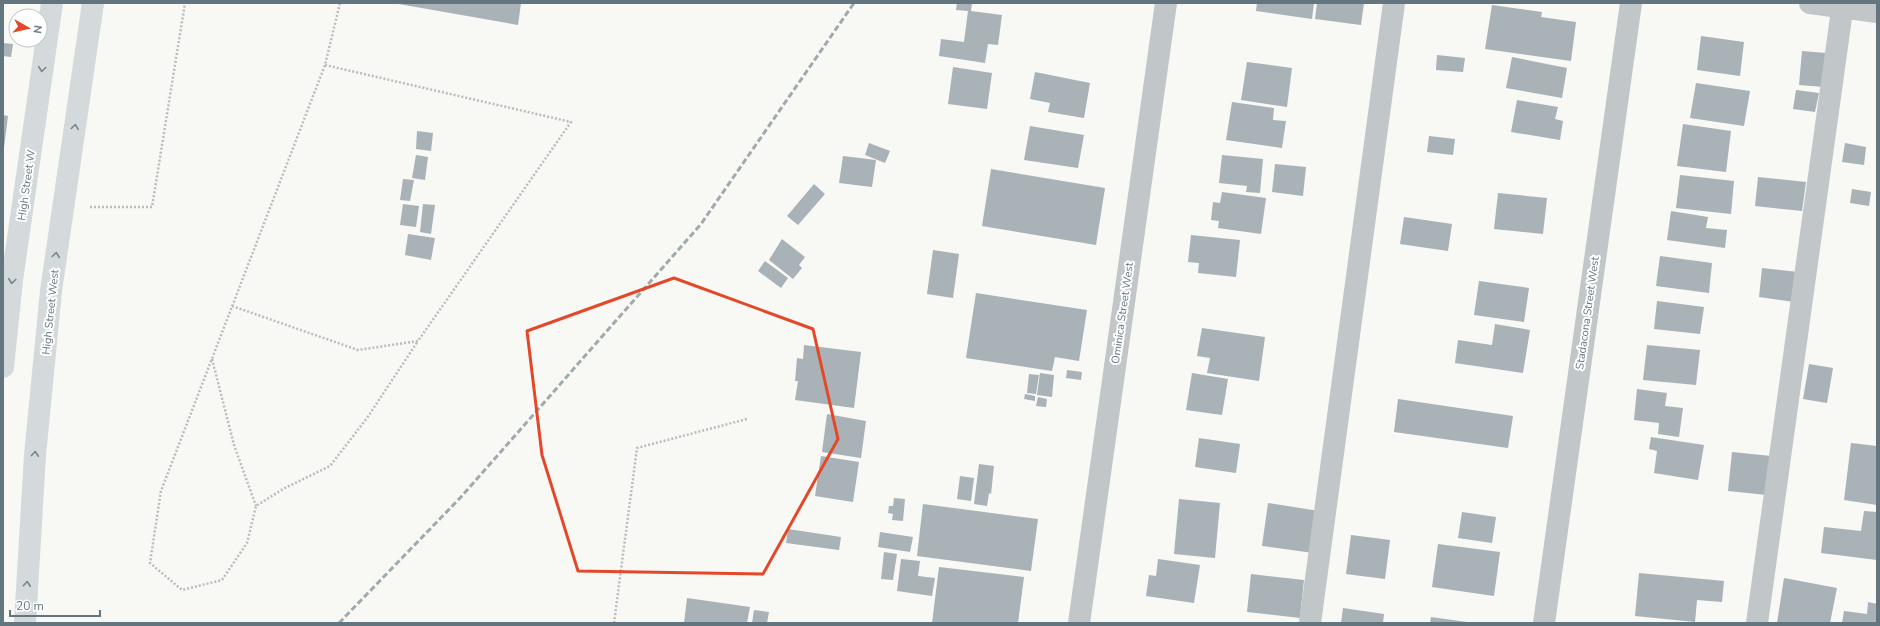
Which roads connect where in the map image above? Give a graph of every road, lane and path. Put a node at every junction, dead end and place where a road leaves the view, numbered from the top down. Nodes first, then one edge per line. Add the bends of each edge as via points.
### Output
1 (52, 3) edge
2 (93, 3) edge
3 (185, 3) edge
4 (340, 3) edge
5 (1166, 3) edge
6 (1394, 3) edge
7 (1631, 3) edge
8 (1810, 3) edge
9 (1843, 5) edge
10 (1877, 12) edge
11 (325, 65) junction
12 (64, 207) junction
13 (232, 306) junction
14 (418, 342) junction
15 (212, 359) junction
16 (3, 367) edge
17 (747, 419) dead end
18 (256, 506) junction
19 (25, 623) edge
20 (614, 623) edge
21 (1079, 623) edge
22 (1310, 623) edge
23 (1544, 623) edge
24 (1757, 623) edge

1 -> 16 main road, High Street W via 12,280
12 -> 2 main road, High Street West
3 - 12 path via 152,207
4 - 11 path
5 - 21 street, Ominica Street West
6 - 22 street
7 - 23 street, Stadacona Street West
8 - 9 street
9 - 10 street
9 - 24 street
11 - 13 path
11 - 14 path via 571,122
19 -> 12 main road, High Street West via 35,455 51,291
13 - 14 path via 358,350
13 - 15 path
14 - 18 path via 367,418 330,466 283,489
15 - 18 path via 234,445
15 - 18 path via 161,491 150,563 182,590 222,580 247,543
17 - 20 path via 637,448

